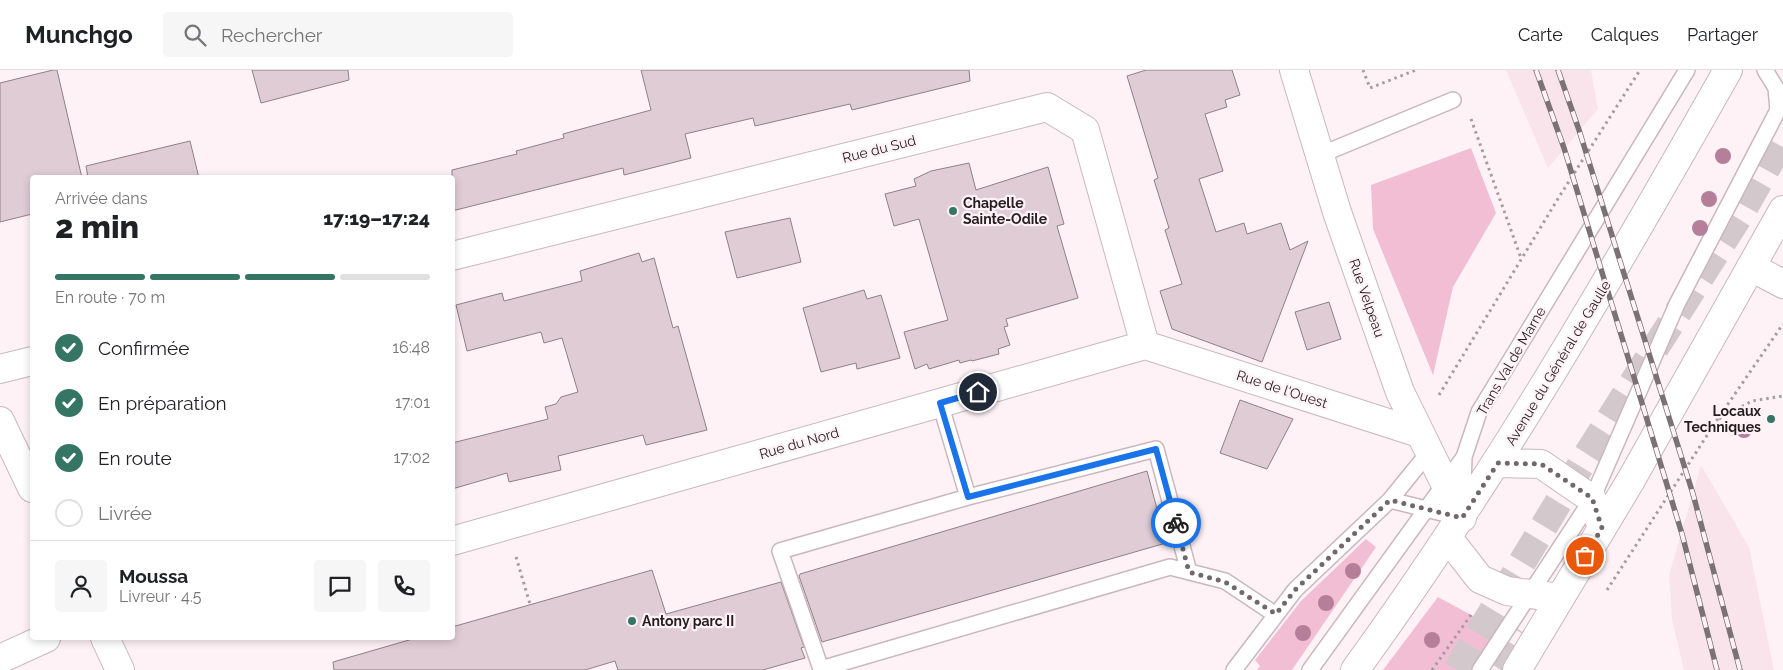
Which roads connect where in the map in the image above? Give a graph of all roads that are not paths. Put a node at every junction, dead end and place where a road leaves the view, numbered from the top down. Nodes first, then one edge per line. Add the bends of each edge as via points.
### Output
1 (1294, 70) edge
2 (1687, 70) edge
3 (1728, 70) edge
4 (1765, 70) edge
5 (1452, 100) dead end
6 (1320, 155) junction
7 (1783, 210) edge
8 (455, 255) edge
9 (1751, 266) junction
10 (1783, 284) edge
11 (1146, 345) junction
12 (30, 362) edge
13 (0, 370) edge
14 (940, 403) junction
15 (0, 421) edge
16 (1424, 442) junction
17 (1464, 457) junction
18 (1498, 463) junction
19 (30, 484) edge
20 (1444, 484) junction
21 (968, 497) junction
22 (1592, 498) junction
23 (1390, 500) junction
24 (1427, 509) junction
25 (1455, 528) junction
26 (1602, 528) junction
27 (455, 540) edge
28 (1189, 572) junction
29 (1529, 594) junction
30 (1560, 598) junction
31 (1276, 614) junction
32 (42, 640) edge
33 (108, 640) edge
34 (0, 659) edge
35 (120, 670) edge
36 (1234, 670) edge
37 (1310, 670) edge
38 (1355, 670) edge
39 (1480, 670) edge
40 (1517, 670) edge

1 - 6 street, Rue Velpeau
2 - 17 lane, Trans Val de Marne via 1479,412
3 - 18 street, Avenue du Général de Gaulle via 1635,235
4 - 22 lane via 1776,88 1778,110 1677,304
5 - 6 lane
6 - 16 street, Rue Velpeau via 1397,383
7 - 9 street
8 - 11 street, Rue du Sud via 1048,107 1085,130
9 - 10 street
9 - 26 street
11 - 14 street, Rue du Nord
11 - 16 street, Rue de l'Ouest
12 - 13 street
14 - 21 lane
14 - 27 street, Rue du Nord
15 - 19 street
16 - 20 street, Rue Velpeau
16 - 23 lane
17 - 20 lane, Trans Val de Marne
17 - 25 lane
18 - 22 street via 1541,464
18 - 25 street, Avenue du Général de Gaulle
20 - 24 lane, Trans Val de Marne
20 - 25 street, Rue Velpeau
21 - 28 lane via 1156,449
21 - 28 lane via 780,551 821,669 1170,567
22 - 26 street
22 - 29 lane
23 - 24 lane
23 - 31 lane via 1295,590
24 - 25 lane
24 - 37 lane, Trans Val de Marne
25 - 29 street via 1480,579 1507,591
25 - 38 street, Avenue du Général de Gaulle
26 - 30 street
28 - 31 lane via 1225,582
29 - 30 street
29 - 39 lane
30 - 40 street
31 - 36 lane
32 - 34 street
33 - 35 street

